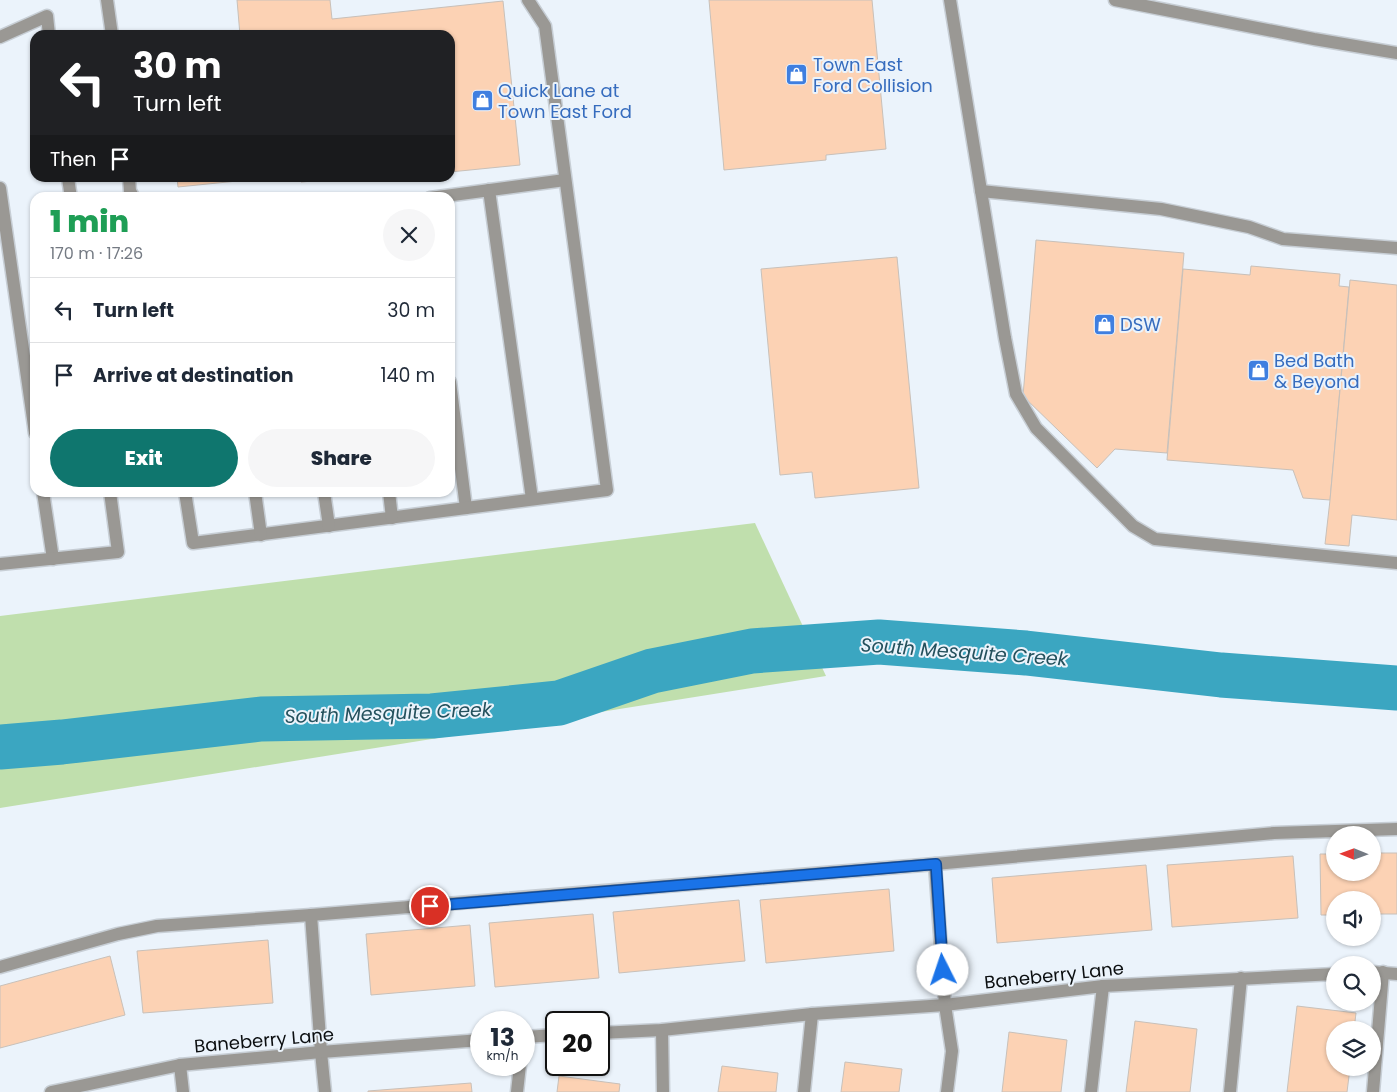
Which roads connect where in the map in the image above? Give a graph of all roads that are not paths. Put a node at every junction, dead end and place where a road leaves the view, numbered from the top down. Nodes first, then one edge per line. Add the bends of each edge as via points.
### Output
1 (107, 0) edge
2 (528, 0) edge
3 (950, 0) edge
4 (1115, 0) edge
5 (48, 30) edge
6 (111, 30) edge
7 (0, 37) edge
8 (1397, 53) edge
9 (565, 180) junction
10 (0, 188) edge
11 (489, 190) junction
12 (981, 191) junction
13 (455, 195) edge
14 (1397, 248) edge
15 (30, 398) edge
16 (455, 421) edge
17 (45, 497) edge
18 (111, 497) edge
19 (186, 497) edge
20 (256, 497) edge
21 (325, 497) edge
22 (390, 497) edge
23 (532, 499) junction
24 (466, 508) junction
25 (392, 518) junction
26 (329, 526) junction
27 (260, 535) junction
28 (53, 559) junction
29 (1397, 563) edge
30 (0, 564) edge
31 (1397, 829) edge
32 (936, 864) junction
33 (311, 915) junction
34 (0, 966) edge
35 (1381, 972) edge
36 (1326, 974) edge
37 (1397, 974) edge
38 (1241, 978) junction
39 (1103, 986) junction
40 (945, 1005) junction
41 (1376, 1011) edge
42 (812, 1014) junction
43 (662, 1030) junction
44 (610, 1032) edge
45 (470, 1041) edge
46 (321, 1052) junction
47 (180, 1065) junction
48 (519, 1076) edge
49 (51, 1092) edge
50 (183, 1092) edge
51 (325, 1092) edge
52 (518, 1092) edge
53 (663, 1092) edge
54 (804, 1092) edge
55 (946, 1092) edge
56 (1091, 1092) edge
57 (1230, 1092) edge
58 (1373, 1092) edge

1 - 6 street
2 - 9 street via 544,26
3 - 12 street
4 - 8 street
5 - 7 street via 46,16
9 - 11 street
9 - 23 street via 607,490
10 - 15 street
11 - 13 street
11 - 23 street
12 - 14 street via 1161,209 1249,228 1283,239
12 - 29 street via 1016,394 1036,428 1133,526 1155,540
16 - 24 street
17 - 28 street
18 - 28 street via 118,552
19 - 27 street via 193,544
20 - 27 street
21 - 26 street
22 - 25 street
23 - 24 street
24 - 25 street
25 - 26 street
26 - 27 street
28 - 30 street
31 - 32 street via 1274,833
32 - 33 street
32 - 40 street
33 - 34 street via 157,926
33 - 46 street
35 - 37 street
36 - 38 street, Baneberry Lane
38 - 39 street, Baneberry Lane
38 - 57 street
39 - 40 street, Baneberry Lane
39 - 56 street
40 - 42 street, Baneberry Lane
40 - 55 street via 952,1051
41 - 58 street
42 - 43 street, Baneberry Lane
42 - 54 street
43 - 44 street, Baneberry Lane
43 - 53 street
45 - 46 street, Baneberry Lane
46 - 47 street, Baneberry Lane
46 - 51 street
47 - 49 street, Baneberry Lane
47 - 50 street
48 - 52 street

